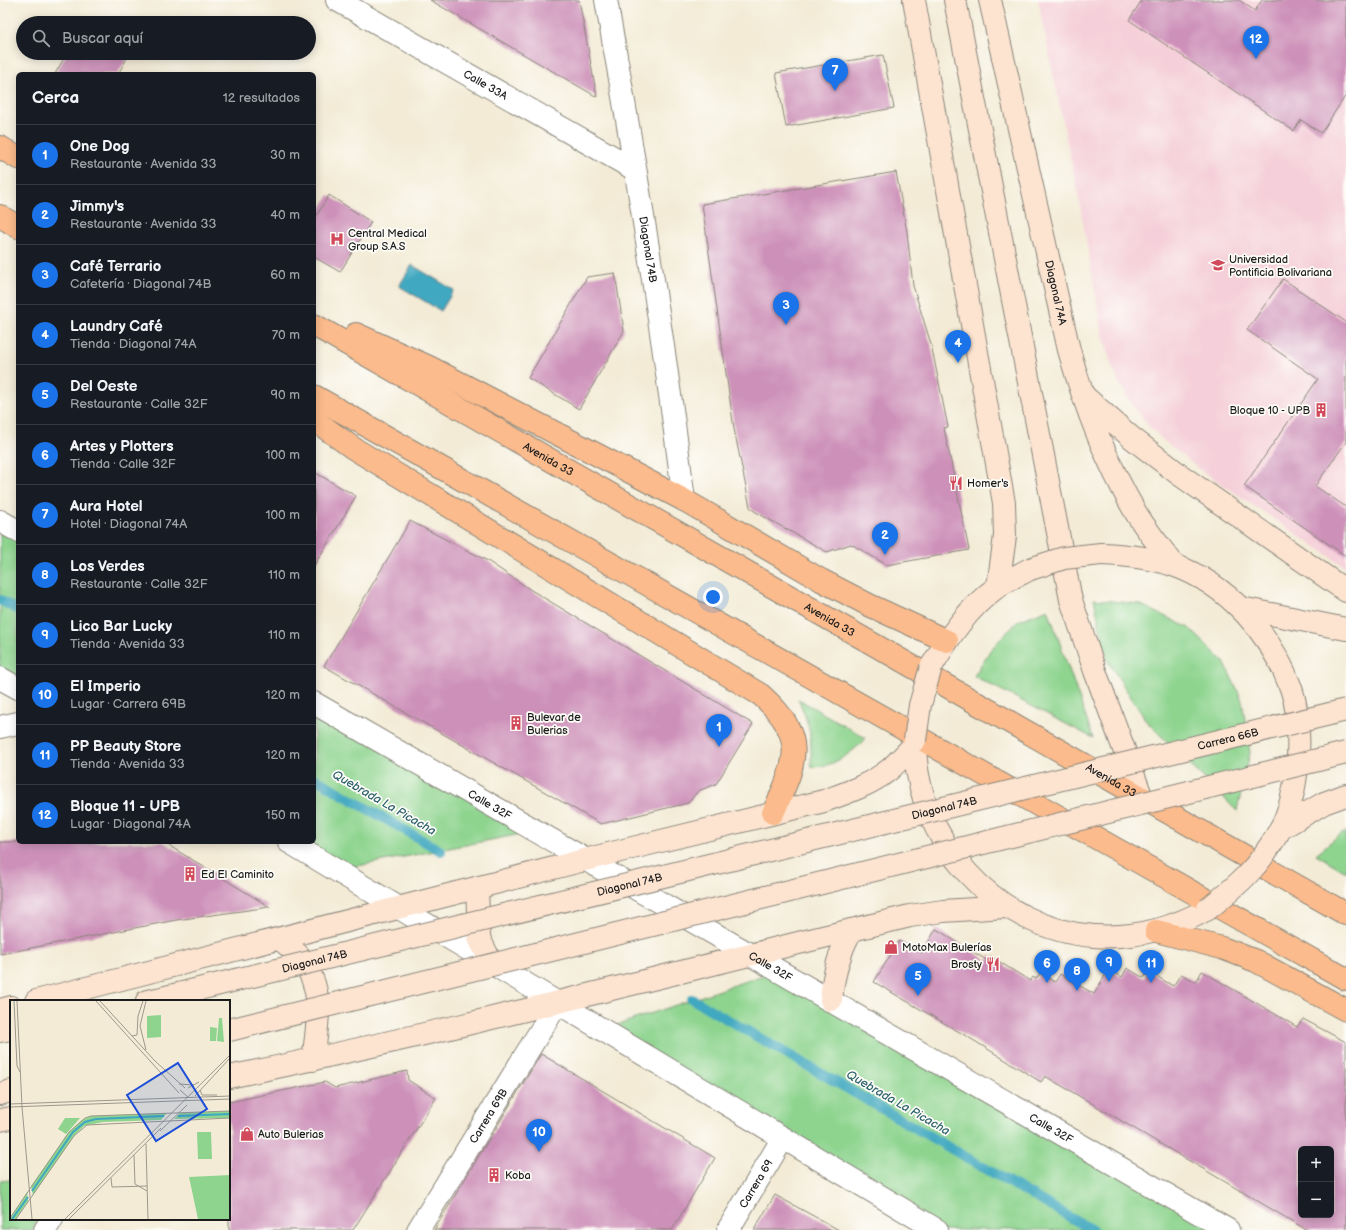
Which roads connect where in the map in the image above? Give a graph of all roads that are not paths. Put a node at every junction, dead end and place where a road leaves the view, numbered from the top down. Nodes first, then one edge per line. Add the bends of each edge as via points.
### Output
1 (337, 0) edge
2 (606, 0) edge
3 (914, 0) edge
4 (955, 0) edge
5 (990, 0) edge
6 (0, 147) edge
7 (16, 157) edge
8 (634, 169) junction
9 (0, 216) edge
10 (16, 226) edge
11 (316, 317) edge
12 (316, 326) edge
13 (1081, 393) junction
14 (316, 397) edge
15 (316, 421) edge
16 (684, 500) junction
17 (0, 521) edge
18 (16, 530) edge
19 (1174, 565) junction
20 (998, 587) junction
21 (1346, 591) edge
22 (1241, 608) junction
23 (1346, 629) edge
24 (947, 641) junction
25 (0, 678) edge
26 (16, 687) edge
27 (316, 704) edge
28 (1346, 710) edge
29 (16, 723) edge
30 (0, 727) edge
31 (915, 742) junction
32 (1346, 753) edge
33 (1111, 767) joint
34 (1346, 795) edge
35 (1139, 802) junction
36 (774, 813) junction
37 (1279, 831) junction
38 (293, 844) edge
39 (586, 860) junction
40 (477, 888) junction
41 (1006, 907) junction
42 (399, 908) junction
43 (1346, 914) edge
44 (851, 930) junction
45 (1156, 931) junction
46 (280, 939) junction
47 (751, 955) junction
48 (492, 964) junction
49 (1346, 979) edge
50 (40, 1000) edge
51 (154, 1000) edge
52 (831, 1000) junction
53 (558, 1002) junction
54 (10, 1007) edge
55 (0, 1010) edge
56 (1346, 1010) edge
57 (10, 1029) edge
58 (230, 1030) edge
59 (0, 1031) edge
60 (313, 1060) junction
61 (230, 1077) edge
62 (10, 1091) edge
63 (0, 1094) edge
64 (10, 1118) edge
65 (0, 1120) edge
66 (783, 1138) junction
67 (51, 1220) edge
68 (45, 1230) edge
69 (418, 1230) edge
70 (728, 1230) edge
71 (937, 1230) edge
72 (1228, 1230) edge

1 - 8 street, Calle 33A
2 - 8 street, Diagonal 74B via 628,119
3 - 20 main road via 1004,503 1005,536
4 - 35 main road via 1071,600
5 - 13 main road, Diagonal 74A
6 - 7 main road
8 - 16 street, Diagonal 74B via 645,220
9 - 10 main road
11 - 16 main road via 429,367
12 - 35 main road, Avenida 33
13 - 19 main road, Diagonal 74A via 1120,485 1137,515
13 - 21 main road via 1132,438 1180,475
14 - 49 main road
15 - 36 main road via 360,452 761,695 778,710 789,728 794,747 793,767
16 - 24 main road via 820,580
17 - 18 street
19 - 20 main road, bridge via 1138,556 1101,554 1064,558 1030,569
19 - 22 main road via 1210,583
20 - 24 main road via 972,608
22 - 23 main road
22 - 37 main road via 1271,646 1291,689 1299,736 1296,784
24 - 31 main road, bridge via 931,667 920,705
25 - 26 street
27 - 39 street, Calle 32F
28 - 33 main road, Carrera 66B, bridge
29 - 30 street
31 - 36 main road via 889,770 851,791 824,801
31 - 41 main road via 921,792 939,837 968,876
32 - 35 main road, bridge
33 - 51 main road, Diagonal 74B, bridge
34 - 37 main road via 1324,804
35 - 43 main road, Avenida 33
35 - 58 main road, bridge
36 - 39 main road
37 - 45 main road, bridge via 1264,858 1241,883 1208,909
38 - 42 street
39 - 40 main road
39 - 47 street, Calle 32F
40 - 42 main road
40 - 48 main road via 479,938
41 - 44 main road via 943,911
41 - 45 main road via 1034,921 1064,931 1094,936 1126,936
42 - 46 main road
42 - 48 street
44 - 47 main road
44 - 52 main road via 842,946 837,963
45 - 56 main road via 1222,948 1256,961
46 - 50 main road
46 - 60 main road via 300,957 318,994
47 - 52 street, Calle 32F
47 - 53 main road
48 - 53 street
52 - 72 street, Calle 32F
53 - 60 main road
53 - 66 street
53 - 69 street, Carrera 69B
54 - 55 main road
57 - 59 main road
60 - 61 main road
62 - 63 main road
64 - 65 main road
66 - 70 street, Carrera 69
66 - 71 street
67 - 68 street

